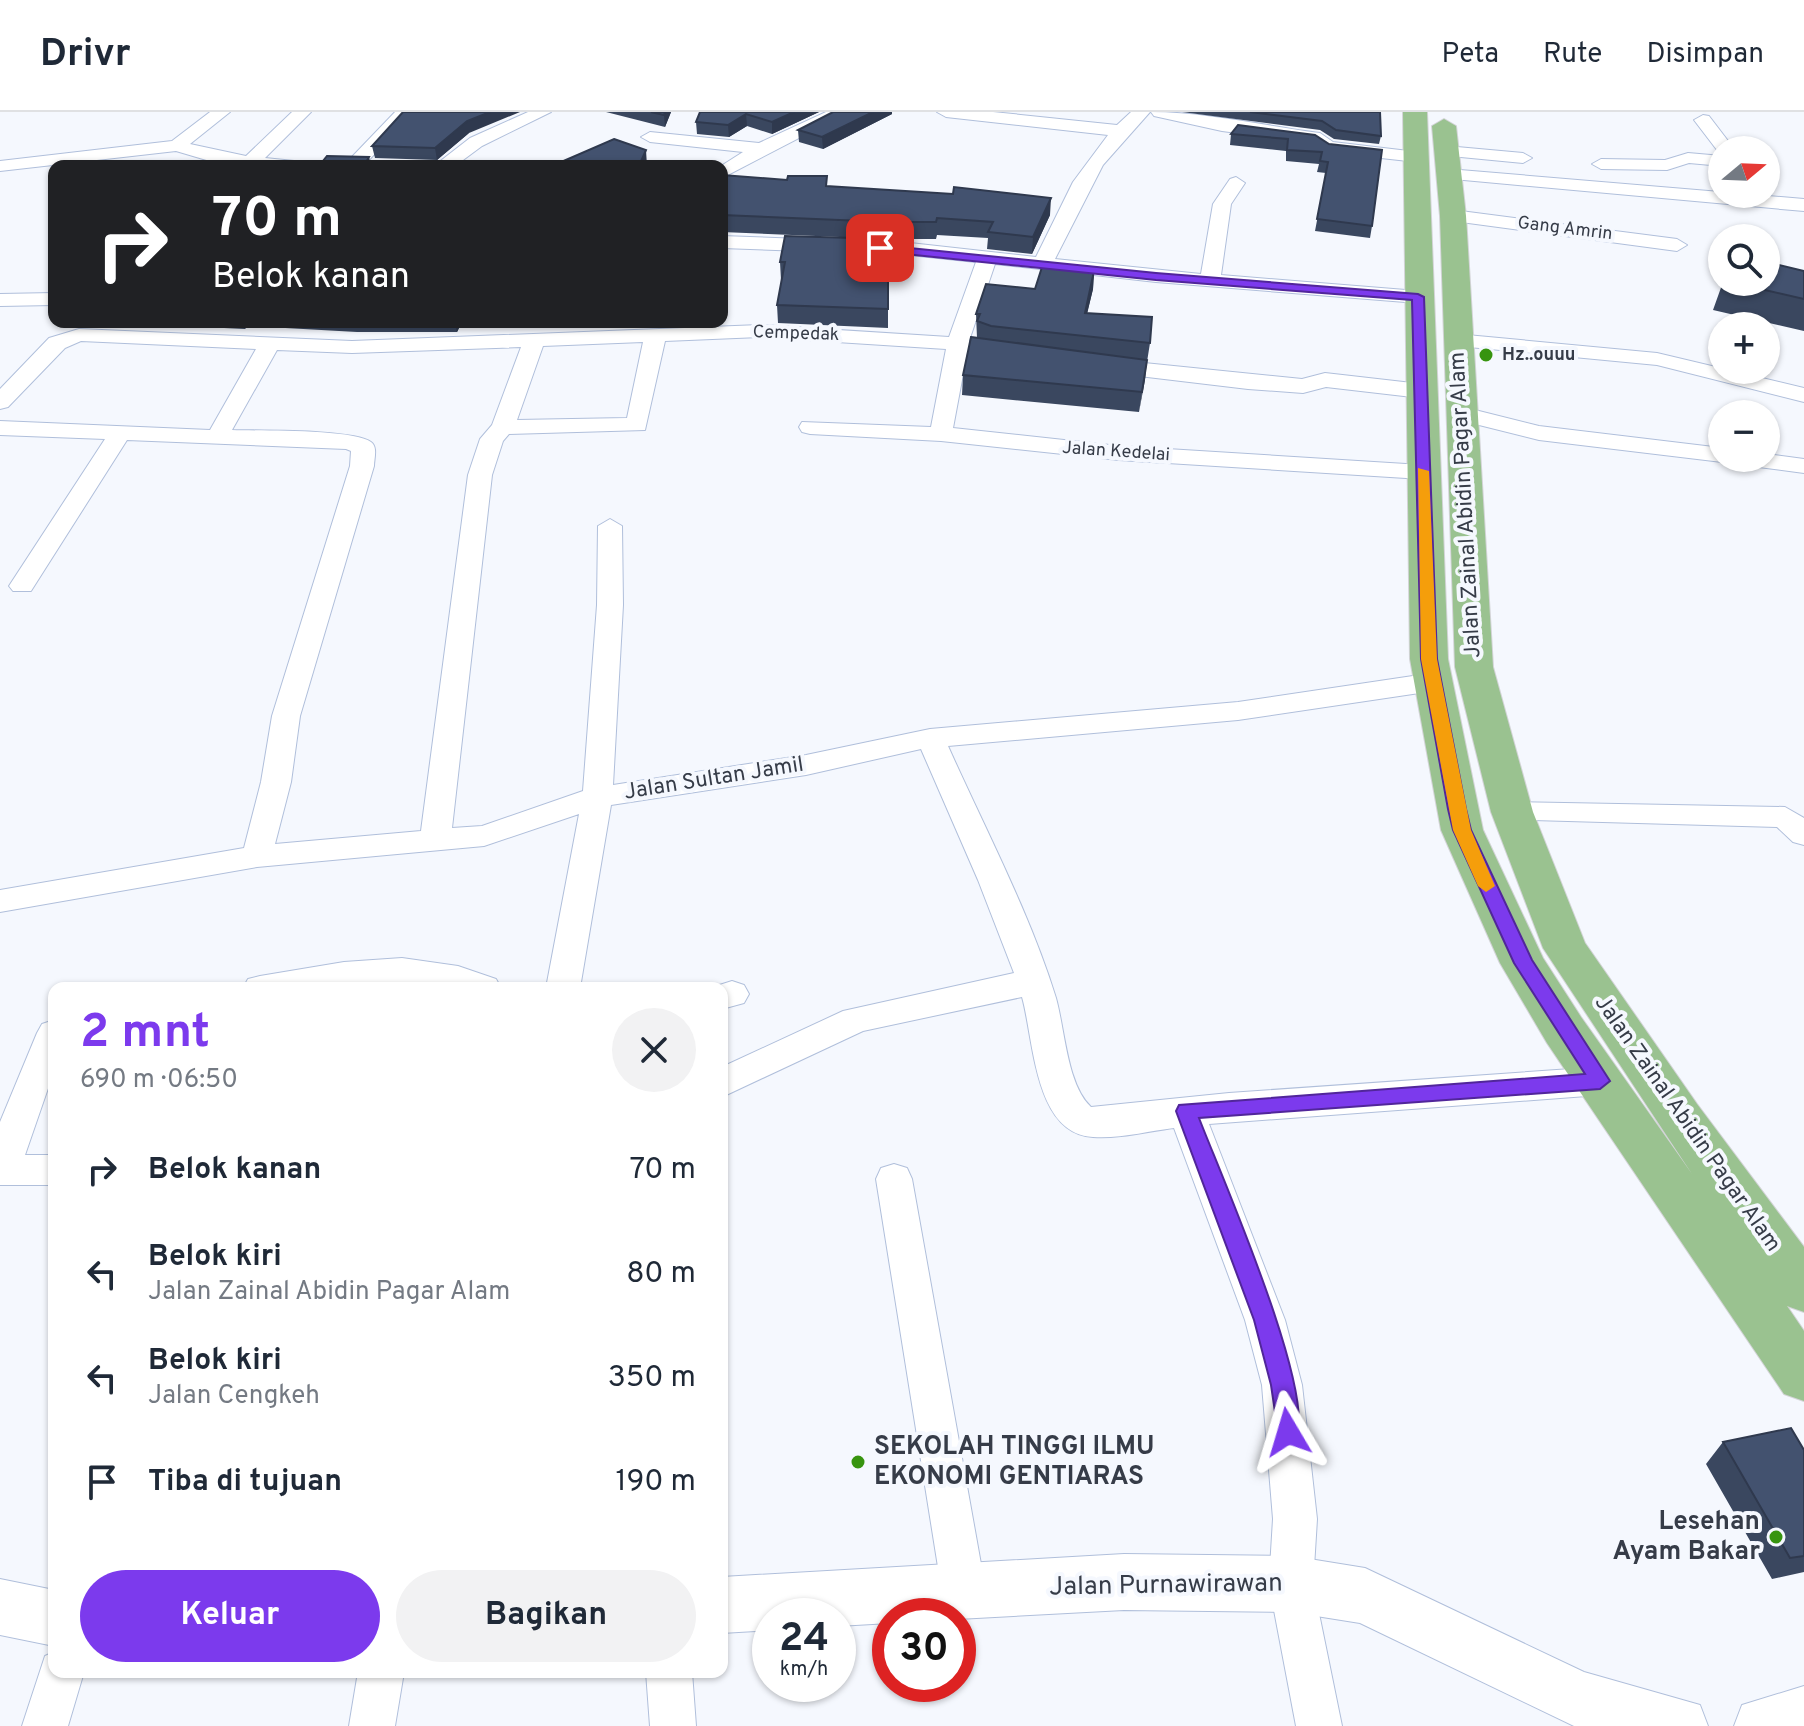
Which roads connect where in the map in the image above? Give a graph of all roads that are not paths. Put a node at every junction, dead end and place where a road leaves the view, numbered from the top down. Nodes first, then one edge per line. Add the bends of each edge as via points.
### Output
1 (221, 112) edge
2 (302, 112) edge
3 (405, 112) edge
4 (542, 112) edge
5 (840, 112) edge
6 (946, 112) edge
7 (1141, 112) edge
8 (1160, 112) edge
9 (1415, 112) edge
10 (1443, 112) edge
11 (1703, 120) dead end
12 (1120, 131) junction
13 (1715, 136) edge
14 (650, 137) dead end
15 (177, 146) junction
16 (761, 149) junction
17 (1540, 159) dead end
18 (70, 160) edge
19 (227, 160) edge
20 (252, 160) edge
21 (359, 160) edge
22 (451, 160) edge
23 (1708, 160) edge
24 (1579, 162) dead end
25 (48, 163) edge
26 (0, 166) edge
27 (728, 169) edge
28 (1236, 183) dead end
29 (1436, 187) junction
30 (1708, 195) edge
31 (1780, 201) edge
32 (1804, 205) edge
33 (728, 242) edge
34 (1677, 245) dead end
35 (988, 257) junction
36 (1042, 265) junction
37 (1210, 280) junction
38 (1418, 297) junction
39 (48, 299) edge
40 (0, 300) edge
41 (190, 328) edge
42 (68, 330) edge
43 (655, 336) junction
44 (179, 340) junction
45 (1456, 340) junction
46 (271, 341) junction
47 (534, 341) junction
48 (958, 343) junction
49 (1034, 358) edge
50 (1080, 363) edge
51 (1421, 391) junction
52 (1804, 395) edge
53 (0, 402) edge
54 (1459, 413) junction
55 (503, 427) junction
56 (810, 427) dead end
57 (0, 428) edge
58 (121, 432) junction
59 (941, 434) junction
60 (217, 437) junction
61 (1708, 453) edge
62 (1780, 463) edge
63 (1804, 466) edge
64 (1422, 472) junction
65 (610, 526) dead end
66 (22, 586) dead end
67 (1433, 682) junction
68 (930, 738) junction
69 (597, 797) junction
70 (1512, 812) junction
71 (1804, 835) edge
72 (435, 840) junction
73 (257, 856) junction
74 (0, 901) edge
75 (315, 982) edge
76 (469, 982) edge
77 (564, 982) edge
78 (1032, 982) junction
79 (48, 1046) edge
80 (728, 1080) edge
81 (1600, 1081) junction
82 (1186, 1111) junction
83 (0, 1170) edge
84 (48, 1170) edge
85 (894, 1179) dead end
86 (1804, 1289) edge
87 (1804, 1376) edge
88 (1291, 1584) junction
89 (964, 1592) junction
90 (728, 1605) edge
91 (0, 1607) edge
92 (48, 1617) edge
93 (59, 1678) edge
94 (380, 1678) edge
95 (669, 1678) edge
96 (1804, 1715) edge
97 (45, 1726) edge
98 (372, 1726) edge
99 (673, 1726) edge
100 (1319, 1726) edge
101 (1679, 1726) edge
102 (1763, 1726) edge

1 - 15 street
2 - 20 street
3 - 21 street
4 - 22 street via 476,142
5 - 16 street
6 - 12 street
7 - 12 street
8 - 29 street via 1320,138 1331,148
9 - 29 highway, Jalan Zainal Abidin Pagar Alam
10 - 29 highway, Jalan Zainal Abidin Pagar Alam
11 - 13 street
12 - 36 street via 1074,196
14 - 16 street
15 - 18 street
15 - 19 street
16 - 27 street
17 - 29 street
23 - 24 street via 1627,166
25 - 26 street
28 - 37 street via 1222,204
29 - 30 street
29 - 34 street, Gang Amrin via 1558,227
29 - 38 highway, Jalan Zainal Abidin Pagar Alam
29 - 45 highway, Jalan Zainal Abidin Pagar Alam
31 - 32 street
33 - 35 street
35 - 36 street
35 - 48 street
36 - 37 street
37 - 38 street
38 - 51 highway, Jalan Zainal Abidin Pagar Alam
39 - 40 street
41 - 44 street
42 - 44 street, Cempedak
42 - 53 street, Cempedak
43 - 47 street, Cempedak
43 - 48 street, Cempedak via 760,331
43 - 55 street via 637,425
44 - 46 street, Cempedak
45 - 52 street via 1657,359
45 - 54 highway, Jalan Zainal Abidin Pagar Alam
46 - 47 street, Cempedak via 352,347
46 - 60 street
47 - 55 street
48 - 49 street, Cempedak via 987,353
48 - 59 street
50 - 51 street via 1248,382 1303,386 1325,380
51 - 64 highway, Jalan Zainal Abidin Pagar Alam
54 - 61 street via 1539,433
54 - 70 highway, Jalan Zainal Abidin Pagar Alam via 1474,667
55 - 72 street via 492,439 480,475
56 - 59 street, Jalan Kedelai
57 - 58 street
58 - 60 street
58 - 66 street
59 - 64 street, Jalan Kedelai via 1119,453
60 - 73 street via 348,442 365,453 286,716
62 - 63 street
64 - 67 highway, Jalan Zainal Abidin Pagar Alam
65 - 69 street
67 - 68 street, Jalan Sultan Jamil via 1238,711
67 - 81 highway, Jalan Zainal Abidin Pagar Alam via 1462,830 1523,963
68 - 69 street, Jalan Sultan Jamil via 806,765
68 - 78 street via 1008,913
69 - 72 street, Jalan Sultan Jamil via 498,833
69 - 77 street
70 - 71 street via 1785,817
70 - 86 highway, Jalan Zainal Abidin Pagar Alam via 1565,948
72 - 73 street, Jalan Sultan Jamil
73 - 74 street, Jalan Sultan Jamil
75 - 76 street via 415,971
78 - 80 street via 855,1020
78 - 82 street via 1048,1027 1057,1084 1070,1113 1092,1123
79 - 83 street
81 - 82 street
81 - 87 highway, Jalan Zainal Abidin Pagar Alam
82 - 88 street via 1265,1320 1282,1385 1295,1519
83 - 84 street
85 - 89 street
88 - 89 street, Jalan Purnawirawan via 1124,1582
88 - 100 street
88 - 101 street, Jalan Purnawirawan via 1365,1596 1576,1698
89 - 90 street, Jalan Purnawirawan
91 - 92 street
93 - 97 street
94 - 98 street
95 - 99 street
96 - 102 street

